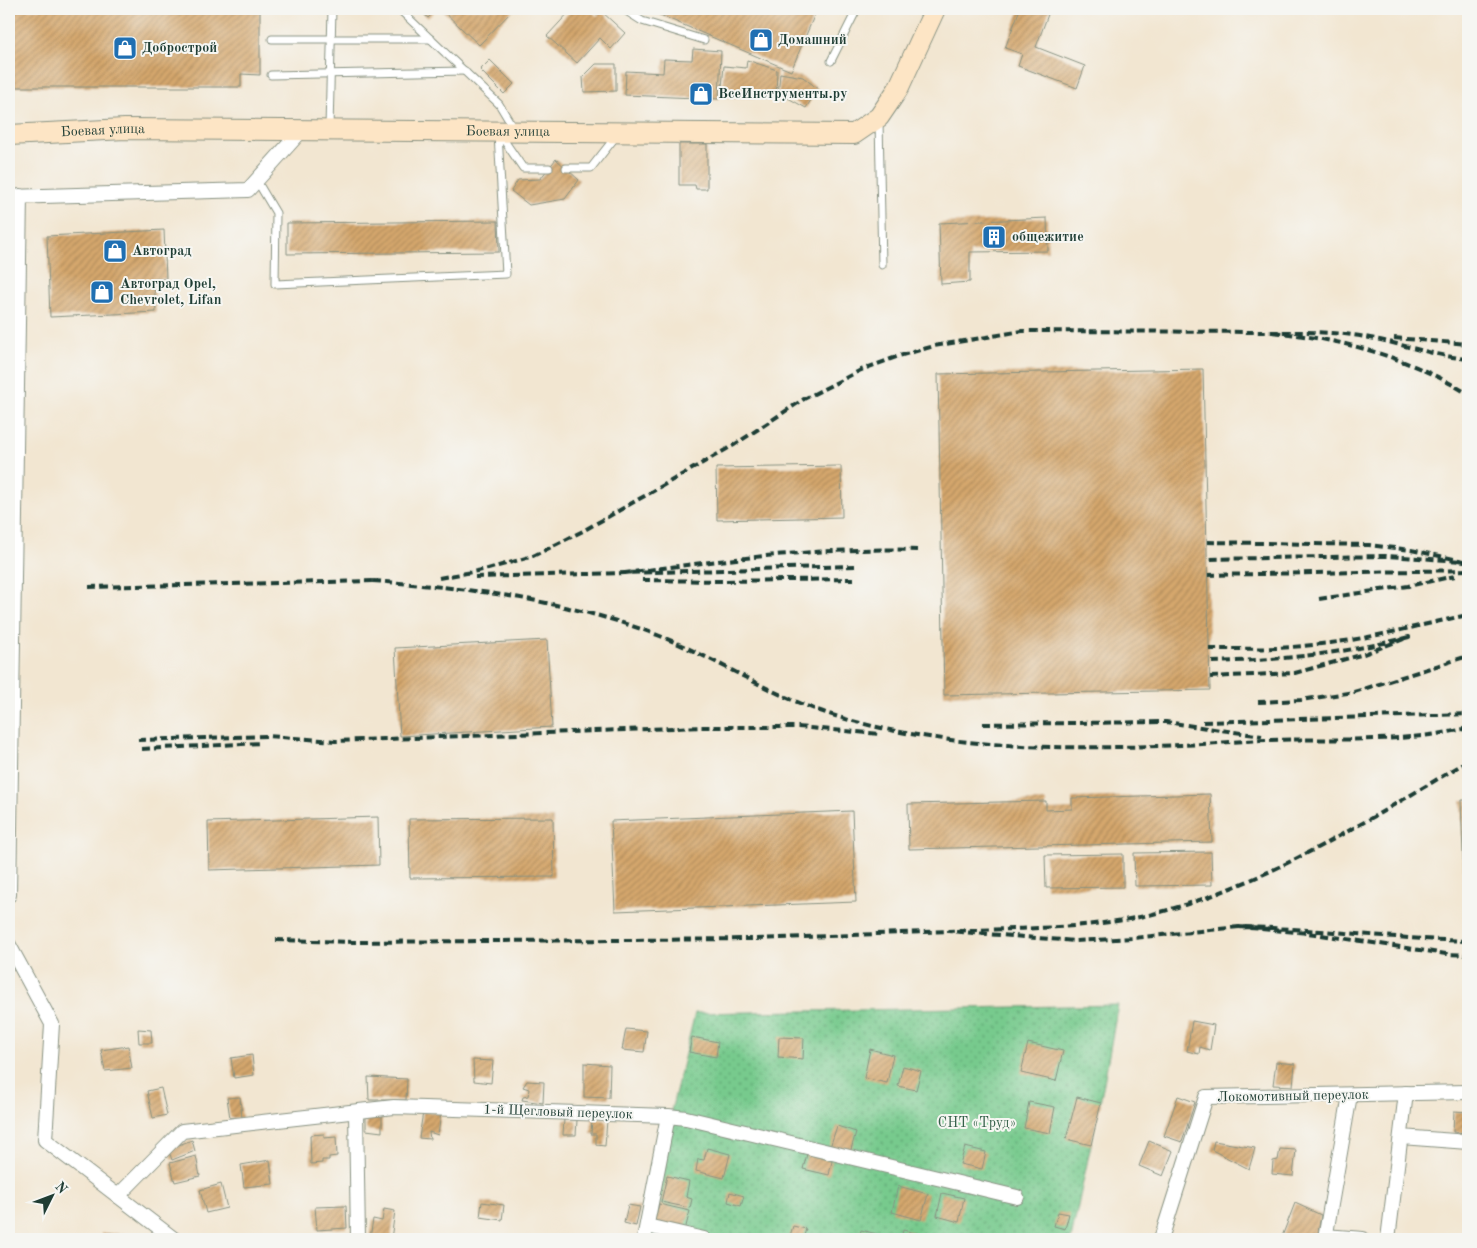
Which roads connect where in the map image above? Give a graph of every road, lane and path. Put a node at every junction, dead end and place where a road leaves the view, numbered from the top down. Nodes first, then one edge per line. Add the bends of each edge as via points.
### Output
1 (332, 9) edge
2 (398, 9) edge
3 (623, 9) edge
4 (857, 9) edge
5 (936, 9) edge
6 (272, 39) dead end
7 (332, 39) junction
8 (431, 39) junction
9 (704, 40) dead end
10 (831, 61) dead end
11 (465, 71) junction
12 (331, 74) junction
13 (271, 75) dead end
14 (879, 117) junction
15 (302, 130) junction
16 (329, 131) junction
17 (507, 131) junction
18 (619, 133) junction
19 (9, 135) edge
20 (548, 168) dead end
21 (566, 168) dead end
22 (257, 181) junction
23 (14, 196) edge
24 (882, 265) dead end
25 (9, 896) edge
26 (9, 945) edge
27 (1468, 1092) edge
28 (1406, 1093) junction
29 (1350, 1094) junction
30 (356, 1112) junction
31 (668, 1116) junction
32 (1400, 1137) junction
33 (1468, 1142) edge
34 (118, 1196) junction
35 (1017, 1197) dead end
36 (646, 1232) edge
37 (1325, 1237) edge
38 (174, 1239) edge
39 (358, 1239) edge
40 (704, 1239) edge
41 (1161, 1239) edge
42 (1363, 1239) edge
43 (1388, 1239) edge

1 - 7 lane
2 - 8 lane
3 - 9 lane via 642,20
4 - 10 lane
5 - 14 main road, Боевая улица via 898,89
6 - 7 lane
7 - 8 lane
7 - 12 lane
8 - 11 lane
11 - 12 lane
11 - 17 lane via 499,104
12 - 13 lane
12 - 16 lane
14 - 18 main road, Боевая улица via 854,134
14 - 24 lane
15 - 16 main road, Боевая улица
15 - 19 main road, Боевая улица via 125,129
15 - 22 street
16 - 17 main road, Боевая улица
17 - 18 main road, Боевая улица
17 - 20 lane via 523,168
17 - 22 lane via 506,274 276,284 276,213
18 - 21 lane via 591,168
22 - 23 street via 248,190
23 - 25 street
26 - 34 street via 52,1024 45,1140
27 - 28 street, Локомотивный переулок
28 - 29 street, Локомотивный переулок
28 - 32 street
29 - 37 street
29 - 41 street, Локомотивный переулок via 1206,1097
30 - 31 street, 1-й Щегловый переулок via 394,1107
30 - 34 street, 1-й Щегловый переулок via 182,1131
30 - 39 street
31 - 35 street, 1-й Щегловый переулок
31 - 36 street
32 - 33 street
32 - 43 street
34 - 38 street
36 - 40 street
37 - 42 street

